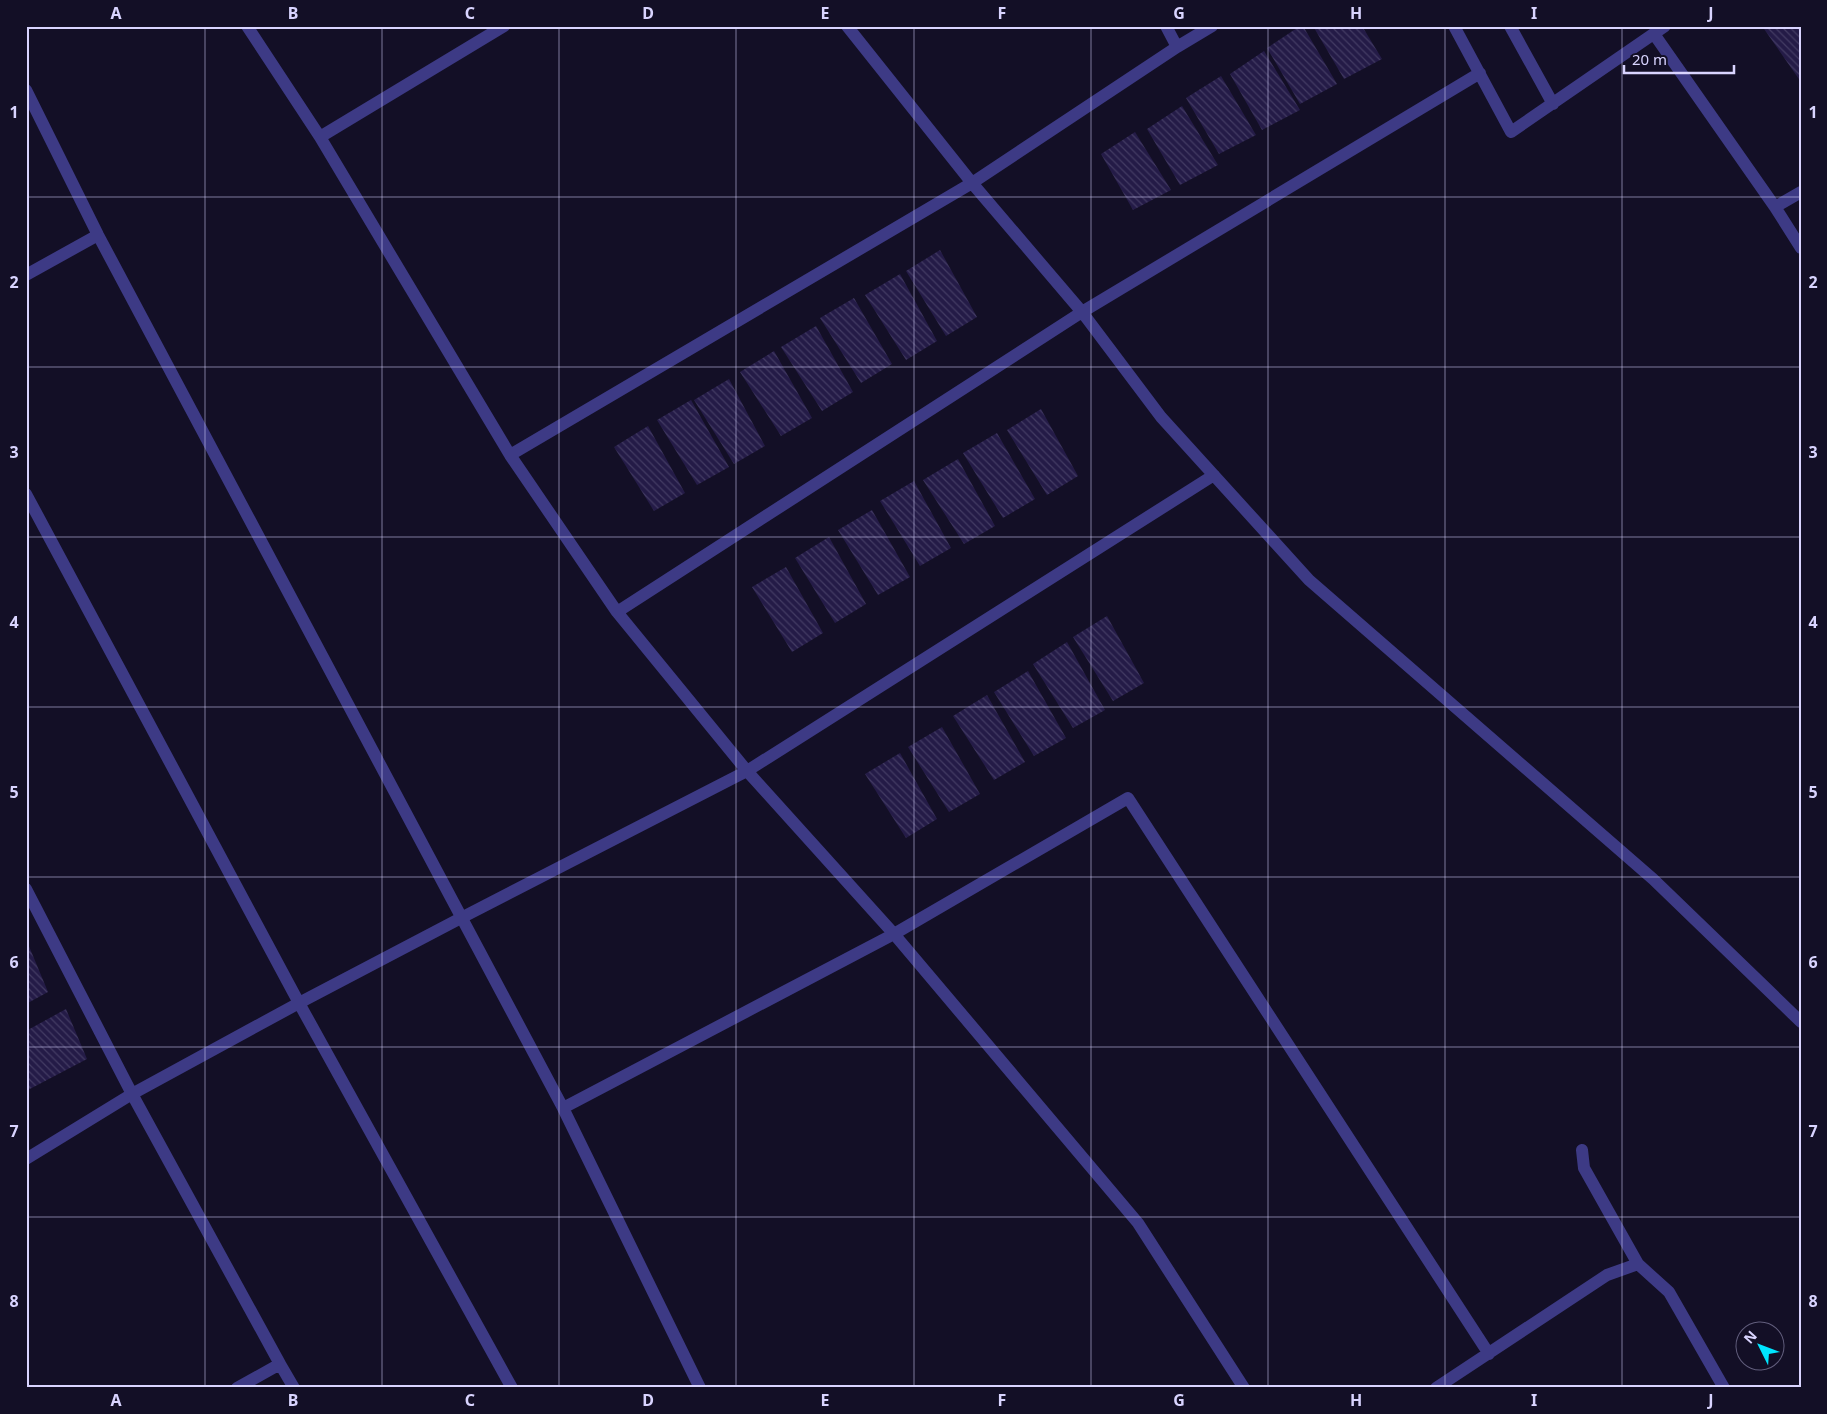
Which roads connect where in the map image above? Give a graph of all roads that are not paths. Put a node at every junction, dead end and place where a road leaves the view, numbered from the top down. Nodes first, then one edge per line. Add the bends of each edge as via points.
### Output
1 (247, 26) edge
2 (504, 26) edge
3 (846, 26) edge
4 (1166, 26) edge
5 (1212, 26) edge
6 (1454, 26) edge
7 (1510, 26) edge
8 (1665, 26) edge
9 (1654, 34) junction
10 (1177, 46) junction
11 (1480, 73) junction
12 (26, 90) edge
13 (1553, 104) junction
14 (320, 137) junction
15 (972, 183) junction
16 (1801, 192) edge
17 (1775, 207) junction
18 (98, 235) junction
19 (1801, 248) edge
20 (26, 275) edge
21 (1082, 312) junction
22 (510, 455) junction
23 (1214, 475) junction
24 (26, 494) edge
25 (617, 612) junction
26 (747, 771) junction
27 (26, 888) edge
28 (461, 918) junction
29 (894, 934) junction
30 (299, 1003) junction
31 (1801, 1022) edge
32 (132, 1094) junction
33 (563, 1108) junction
34 (1582, 1150) dead end
35 (26, 1159) edge
36 (1638, 1264) junction
37 (1489, 1354) junction
38 (280, 1364) junction
39 (237, 1388) edge
40 (294, 1388) edge
41 (512, 1388) edge
42 (700, 1388) edge
43 (1244, 1388) edge
44 (1436, 1388) edge
45 (1724, 1388) edge

1 - 14 street
2 - 14 street
3 - 15 street
4 - 10 street
5 - 10 street
6 - 11 street
7 - 13 street
8 - 9 street
9 - 13 street
9 - 17 street
10 - 15 street
11 - 13 street via 1511,132
11 - 21 street
12 - 18 street
14 - 22 street
15 - 21 street
15 - 22 street
16 - 17 street
17 - 19 street
18 - 20 street
18 - 28 street
21 - 23 street via 1162,417
21 - 25 street
22 - 25 street
23 - 26 street
23 - 31 street via 1309,580 1653,879
24 - 30 street
25 - 26 street
26 - 28 street
26 - 29 street
27 - 32 street
28 - 30 street
28 - 33 street
29 - 33 street
29 - 37 street via 1128,798
29 - 43 street via 1138,1223
30 - 32 street
30 - 41 street
32 - 35 street
32 - 38 street
33 - 42 street
34 - 36 street via 1584,1168
36 - 37 street via 1607,1275
36 - 45 street via 1669,1292
37 - 44 street
38 - 39 street
38 - 40 street

